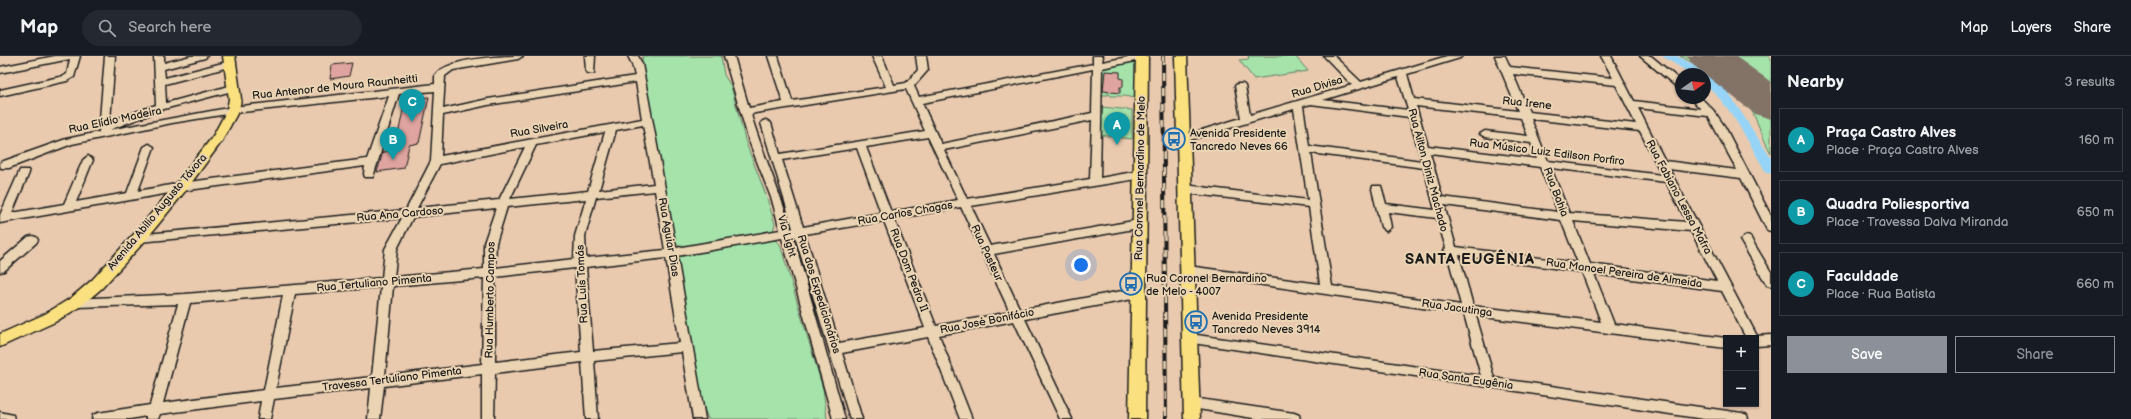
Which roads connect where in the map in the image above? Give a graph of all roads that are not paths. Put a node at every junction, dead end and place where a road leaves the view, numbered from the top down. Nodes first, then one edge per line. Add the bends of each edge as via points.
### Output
1 (69, 56) edge
2 (75, 56) edge
3 (110, 56) edge
4 (159, 56) edge
5 (202, 56) edge
6 (514, 56) edge
7 (590, 56) edge
8 (729, 56) edge
9 (773, 56) edge
10 (877, 56) edge
11 (921, 56) edge
12 (1142, 56) edge
13 (1181, 56) edge
14 (1331, 56) edge
15 (1457, 56) edge
16 (1500, 56) edge
17 (1606, 56) edge
18 (1645, 56) edge
19 (636, 59) edge
20 (229, 60) edge
21 (1097, 60) edge
22 (160, 67) junction
23 (0, 70) edge
24 (1507, 70) junction
25 (591, 71) dead end
26 (1402, 73) junction
27 (639, 78) junction
28 (1675, 81) edge
29 (160, 82) junction
30 (1619, 82) junction
31 (909, 86) junction
32 (1240, 86) dead end
33 (1359, 86) junction
34 (439, 87) junction
35 (233, 88) junction
36 (891, 88) junction
37 (0, 93) edge
38 (395, 93) junction
39 (916, 100) junction
40 (1309, 102) junction
41 (1410, 102) junction
42 (1631, 104) junction
43 (1701, 104) edge
44 (789, 105) junction
45 (1298, 105) junction
46 (161, 107) junction
47 (233, 110) junction
48 (438, 113) junction
49 (1711, 113) junction
50 (746, 114) junction
51 (1413, 114) junction
52 (1095, 116) junction
53 (1526, 116) junction
54 (647, 121) junction
55 (1246, 121) junction
56 (766, 123) dead end
57 (1642, 128) junction
58 (610, 129) junction
59 (105, 130) junction
60 (931, 132) junction
61 (1485, 134) dead end
62 (1183, 139) junction
63 (1536, 140) junction
64 (533, 142) junction
65 (860, 144) junction
66 (149, 147) dead end
67 (938, 148) junction
68 (1305, 149) junction
69 (1423, 149) junction
70 (776, 158) junction
71 (88, 160) dead end
72 (436, 161) junction
73 (371, 162) junction
74 (1546, 164) junction
75 (1662, 164) junction
76 (5, 165) dead end
77 (1427, 165) junction
78 (24, 173) dead end
79 (369, 174) dead end
80 (1139, 175) junction
81 (1745, 175) junction
82 (1669, 178) junction
83 (1095, 182) junction
84 (660, 186) junction
85 (180, 187) junction
86 (1185, 189) junction
87 (1377, 189) dead end
88 (593, 193) junction
89 (131, 196) junction
90 (1437, 200) junction
91 (964, 203) junction
92 (503, 204) junction
93 (1313, 204) junction
94 (68, 207) junction
95 (1382, 207) junction
96 (411, 213) junction
97 (1441, 215) junction
98 (888, 216) junction
99 (1566, 217) junction
100 (2, 219) edge
101 (1139, 224) junction
102 (1386, 226) dead end
103 (1696, 227) junction
104 (1771, 228) edge
105 (800, 232) junction
106 (787, 234) junction
107 (139, 238) junction
108 (32, 240) dead end
109 (1746, 240) dead end
110 (1450, 250) junction
111 (986, 251) junction
112 (672, 254) junction
113 (580, 263) junction
114 (1587, 267) junction
115 (0, 268) edge
116 (1188, 270) junction
117 (489, 273) junction
118 (387, 282) junction
119 (1771, 282) edge
120 (1727, 288) junction
121 (290, 290) junction
122 (1327, 290) junction
123 (1138, 293) junction
124 (185, 299) junction
125 (76, 302) junction
126 (1467, 310) junction
127 (1017, 315) junction
128 (1610, 329) junction
129 (932, 332) junction
130 (1750, 335) edge
131 (1190, 339) junction
132 (1771, 340) edge
133 (0, 341) edge
134 (1759, 341) edge
135 (1723, 343) edge
136 (687, 347) junction
137 (835, 348) junction
138 (587, 355) junction
139 (488, 367) junction
140 (378, 382) junction
141 (1489, 382) junction
142 (269, 394) junction
143 (1192, 403) junction
144 (154, 414) edge
145 (0, 418) edge
146 (8, 419) edge
147 (98, 419) edge
148 (264, 419) edge
149 (374, 419) edge
150 (488, 419) edge
151 (592, 419) edge
152 (699, 419) edge
153 (839, 419) edge
154 (856, 419) edge
155 (966, 419) edge
156 (1066, 419) edge
157 (1137, 419) edge
158 (1192, 419) edge
159 (1294, 419) edge
160 (1742, 419) edge

1 - 23 street
2 - 37 street via 71,75 67,78
3 - 59 street
4 - 22 street
5 - 22 street
6 - 34 street via 450,68 440,75
7 - 25 street
8 - 50 street, Via Light
9 - 44 street
10 - 36 street
11 - 31 street via 923,70
12 - 21 street
12 - 80 main road, Rua Coronel Bernardino de Melo
13 - 62 main road
14 - 33 street
15 - 26 street, Rua Divisa
16 - 24 street, Rua Bahia
17 - 30 street, Rua Fabiano Lessa Mafra
18 - 28 street
19 - 27 street, Rua Aguiar Dias
20 - 29 street
20 - 35 main road, Avenida Abílio Augusto Távora
21 - 39 street
21 - 52 street
22 - 29 street
24 - 30 street
24 - 53 street, Rua Bahia
26 - 33 street, Rua Divisa
26 - 41 street, Rua Ailton Diniz Machado
27 - 48 street via 488,102
27 - 54 street, Rua Aguiar Dias
29 - 46 street
30 - 42 street, Rua Fabiano Lessa Mafra
31 - 36 street
31 - 39 street, Rua Pasteur
32 - 55 street
33 - 40 street, Rua Divisa
34 - 38 street, Rua Antenor de Moura Raunheitti
34 - 48 street
35 - 46 street
35 - 47 main road, Avenida Abílio Augusto Távora
36 - 44 street
38 - 47 street, Rua Antenor de Moura Raunheitti
38 - 73 street
39 - 60 street, Rua Pasteur
40 - 45 street, Rua Divisa
40 - 51 street
41 - 51 street, Rua Ailton Diniz Machado
41 - 53 street, Rua Irene
42 - 49 street
42 - 57 street, Rua Fabiano Lessa Mafra
43 - 49 street
44 - 50 street via 752,110
45 - 55 street, Rua Divisa
45 - 68 street
46 - 59 street
47 - 59 street, Rua Elídio Madeira
47 - 85 main road, Avenida Abílio Augusto Távora via 218,138
48 - 72 street
49 - 81 street
50 - 106 street, Via Light
51 - 69 street, Rua Ailton Diniz Machado
52 - 67 street
52 - 83 street
53 - 57 street, Rua Irene
53 - 63 street, Rua Bahia
54 - 58 street, Rua Silveira
54 - 84 street, Rua Aguiar Dias
55 - 62 street, Rua Divisa
56 - 70 street, Rua dos Expedicionários
57 - 75 street, Rua Fabiano Lessa Mafra
58 - 64 street, Rua Silveira
58 - 88 street, Rua Luís Tomás
59 - 76 street, Rua Elídio Madeira
60 - 65 street
60 - 67 street, Rua Pasteur
61 - 63 street
62 - 86 main road
63 - 74 street, Rua Bahia
64 - 72 street, Rua Silveira
64 - 92 street, Rua Humberto Campos
65 - 70 street
65 - 98 street, Rua Dom Pedro II
66 - 89 street
67 - 91 street, Rua Pasteur
68 - 77 street
68 - 93 street
69 - 74 street, Rua Músico Luiz Edilson Porfiro
69 - 77 street, Rua Ailton Diniz Machado
70 - 105 street, Rua dos Expedicionários
71 - 94 street
72 - 96 street
73 - 79 street
73 - 85 street
74 - 82 street, Rua Músico Luiz Edilson Porfiro
74 - 99 street, Rua Bahia
75 - 81 street
75 - 82 street, Rua Fabiano Lessa Mafra
77 - 90 street, Rua Ailton Diniz Machado
78 - 100 street
80 - 83 street, Rua Carlos Chagas
80 - 101 main road, Rua Coronel Bernardino de Melo
81 - 104 street
82 - 103 street, Rua Fabiano Lessa Mafra
83 - 91 street, Rua Carlos Chagas
84 - 88 street, Rua Ana Cardoso
84 - 112 street, Rua Aguiar Dias
85 - 89 street
85 - 107 main road, Avenida Abílio Augusto Távora
86 - 93 street
86 - 116 main road
87 - 95 street
88 - 92 street, Rua Ana Cardoso
88 - 113 street, Rua Luís Tomás via 580,236
89 - 94 street
90 - 97 street, Rua Ailton Diniz Machado
90 - 99 street
91 - 98 street, Rua Carlos Chagas
91 - 111 street, Rua Pasteur
92 - 96 street, Rua Ana Cardoso
92 - 117 street, Rua Humberto Campos via 494,224 490,243
93 - 122 street
94 - 100 street
95 - 97 street
95 - 102 street
96 - 107 street, Rua Ana Cardoso
96 - 118 street via 391,249
97 - 110 street, Rua Ailton Diniz Machado
98 - 105 street, Rua Carlos Chagas
98 - 129 street, Rua Dom Pedro II
99 - 103 street
99 - 114 street, Rua Bahia
101 - 111 street
101 - 123 main road, Rua Coronel Bernardino de Melo
103 - 120 street, Rua Fabiano Lessa Mafra
105 - 106 street, Rua Carlos Chagas
105 - 137 street, Rua dos Expedicionários
106 - 112 street, Rua Carlos Chagas
106 - 153 street, Via Light
107 - 125 main road, Avenida Abílio Augusto Távora via 97,284
108 - 115 street
109 - 119 street
110 - 114 street, Rua Manoel Pereira de Almeida
110 - 126 street, Rua Ailton Diniz Machado
111 - 127 street, Rua Pasteur
112 - 113 street, Rua Tertuliano Pimenta
112 - 136 street, Rua Aguiar Dias
113 - 117 street, Rua Tertuliano Pimenta
113 - 138 street, Rua Luís Tomás
114 - 120 street, Rua Manoel Pereira de Almeida
114 - 128 street, Rua Bahia
116 - 122 street, Rua Jacutinga
116 - 131 main road
117 - 118 street, Rua Tertuliano Pimenta
117 - 139 street, Rua Humberto Campos
118 - 121 street, Rua Tertuliano Pimenta
118 - 140 street
120 - 130 street, Rua Fabiano Lessa Mafra
121 - 124 street, Rua Tertuliano Pimenta
121 - 142 street
122 - 126 street, Rua Jacutinga
123 - 127 street, Rua José Bonifácio
123 - 157 main road, Rua Coronel Bernardino de Melo
124 - 125 street, Rua Tertuliano Pimenta
124 - 144 street
125 - 133 main road, Avenida Abílio Augusto Távora via 50,318
126 - 128 street, Rua Jacutinga
126 - 141 street, Rua Ailton Diniz Machado
127 - 129 street, Rua José Bonifácio
127 - 156 street, Rua Pasteur
128 - 135 street, Rua Jacutinga
129 - 137 street, Rua José Bonifácio
129 - 155 street, Rua Dom Pedro II
131 - 141 street, Rua Santa Eugênia
131 - 143 main road
132 - 134 street
136 - 138 street, Travessa Tertuliano Pimenta
136 - 152 street, Rua Aguiar Dias
137 - 154 street, Rua dos Expedicionários
138 - 139 street, Travessa Tertuliano Pimenta
138 - 151 street, Rua Luís Tomás
139 - 140 street, Travessa Tertuliano Pimenta
139 - 150 street, Rua Humberto Campos
140 - 142 street, Travessa Tertuliano Pimenta
140 - 149 street
141 - 160 street, Rua Santa Eugênia
142 - 144 street, Travessa Tertuliano Pimenta
142 - 148 street
143 - 158 main road
143 - 159 street
144 - 147 street, Travessa Tertuliano Pimenta
145 - 146 street

